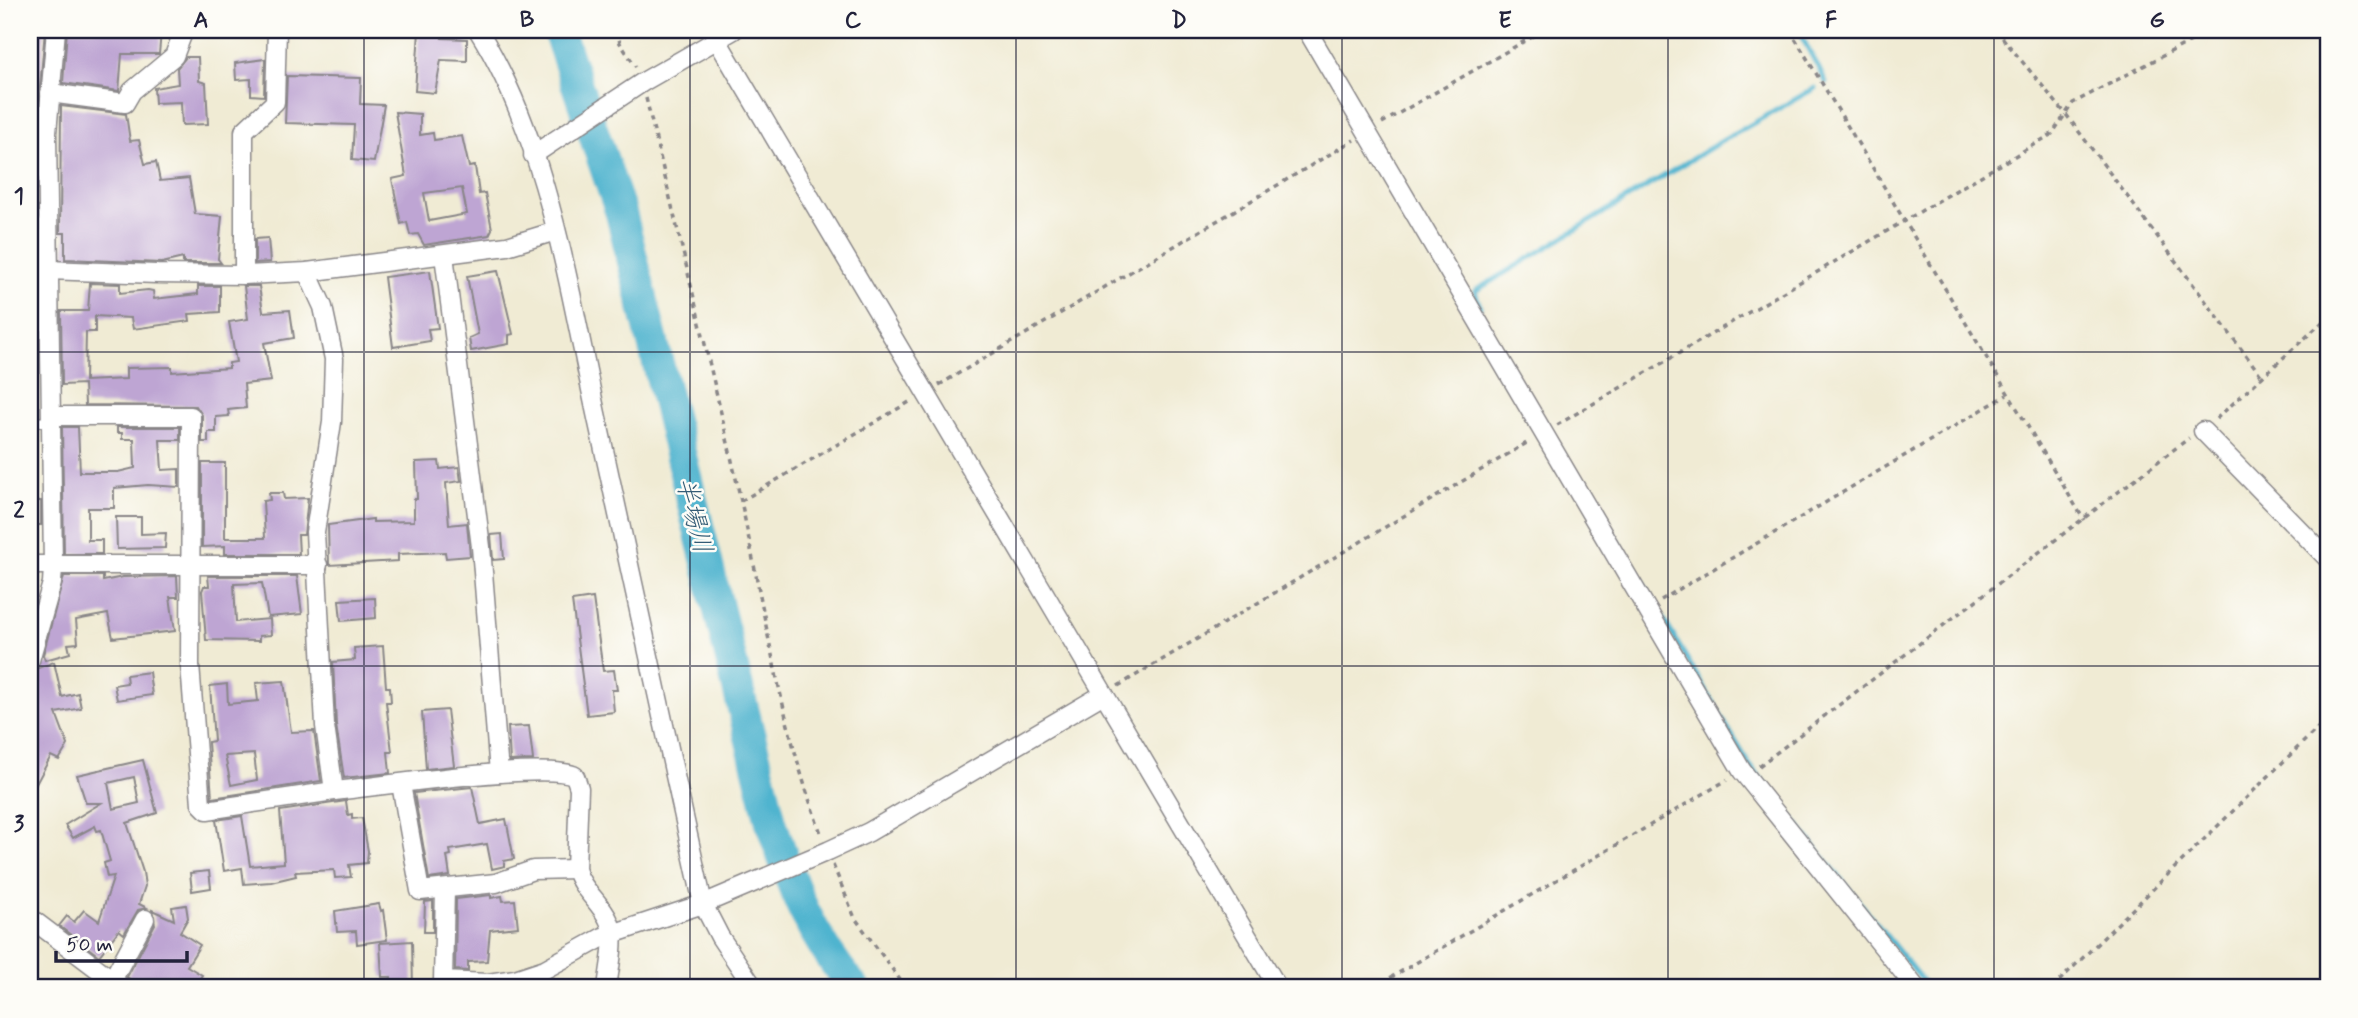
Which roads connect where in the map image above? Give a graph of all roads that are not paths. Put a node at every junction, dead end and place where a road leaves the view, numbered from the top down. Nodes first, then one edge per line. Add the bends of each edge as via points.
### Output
1 (56, 30) edge
2 (184, 30) edge
3 (277, 30) edge
4 (478, 30) edge
5 (734, 30) edge
6 (1307, 30) edge
7 (717, 40) junction
8 (51, 93) junction
9 (536, 152) junction
10 (556, 231) junction
11 (444, 255) junction
12 (30, 263) edge
13 (47, 270) junction
14 (307, 272) junction
15 (244, 275) junction
16 (53, 416) junction
17 (30, 422) edge
18 (2203, 431) road end
19 (2328, 559) edge
20 (30, 565) edge
21 (318, 565) junction
22 (189, 566) junction
23 (53, 567) junction
24 (30, 660) edge
25 (1102, 695) junction
26 (499, 773) junction
27 (401, 784) junction
28 (334, 792) junction
29 (576, 869) junction
30 (444, 889) junction
31 (708, 902) junction
32 (145, 919) dead end
33 (30, 924) edge
34 (611, 937) junction
35 (115, 986) edge
36 (607, 988) edge
37 (754, 988) edge
38 (1278, 988) edge
39 (1916, 988) edge

1 - 8 street
2 - 8 street via 174,56 132,91 125,103
3 - 15 street via 275,102 244,131
4 - 9 street via 499,65
5 - 7 street
6 - 39 street via 1648,608 1749,770
7 - 9 street
7 - 25 street
8 - 13 street
9 - 10 street
10 - 11 street via 507,246
10 - 31 street
11 - 14 street
11 - 26 street via 481,547
12 - 13 street
13 - 15 street
13 - 16 street
14 - 15 street
14 - 21 street via 323,307 334,359 332,422 316,513
16 - 17 lane via 46,422
16 - 22 street via 191,416
16 - 23 street
18 - 19 street
20 - 23 street
21 - 22 street
21 - 28 street via 325,726
22 - 23 street
22 - 28 street via 190,665 201,804 207,810
23 - 24 street
25 - 31 street via 869,832
25 - 38 street
26 - 27 street
26 - 29 street via 562,771 575,776 579,788
27 - 28 street
27 - 30 street via 420,891
29 - 30 street via 533,870 496,883
29 - 34 street via 609,920
30 - 34 street via 443,981 515,979 545,969 586,944
31 - 34 street
31 - 37 street via 720,937
32 - 35 street
33 - 35 street via 33,920
34 - 36 street

